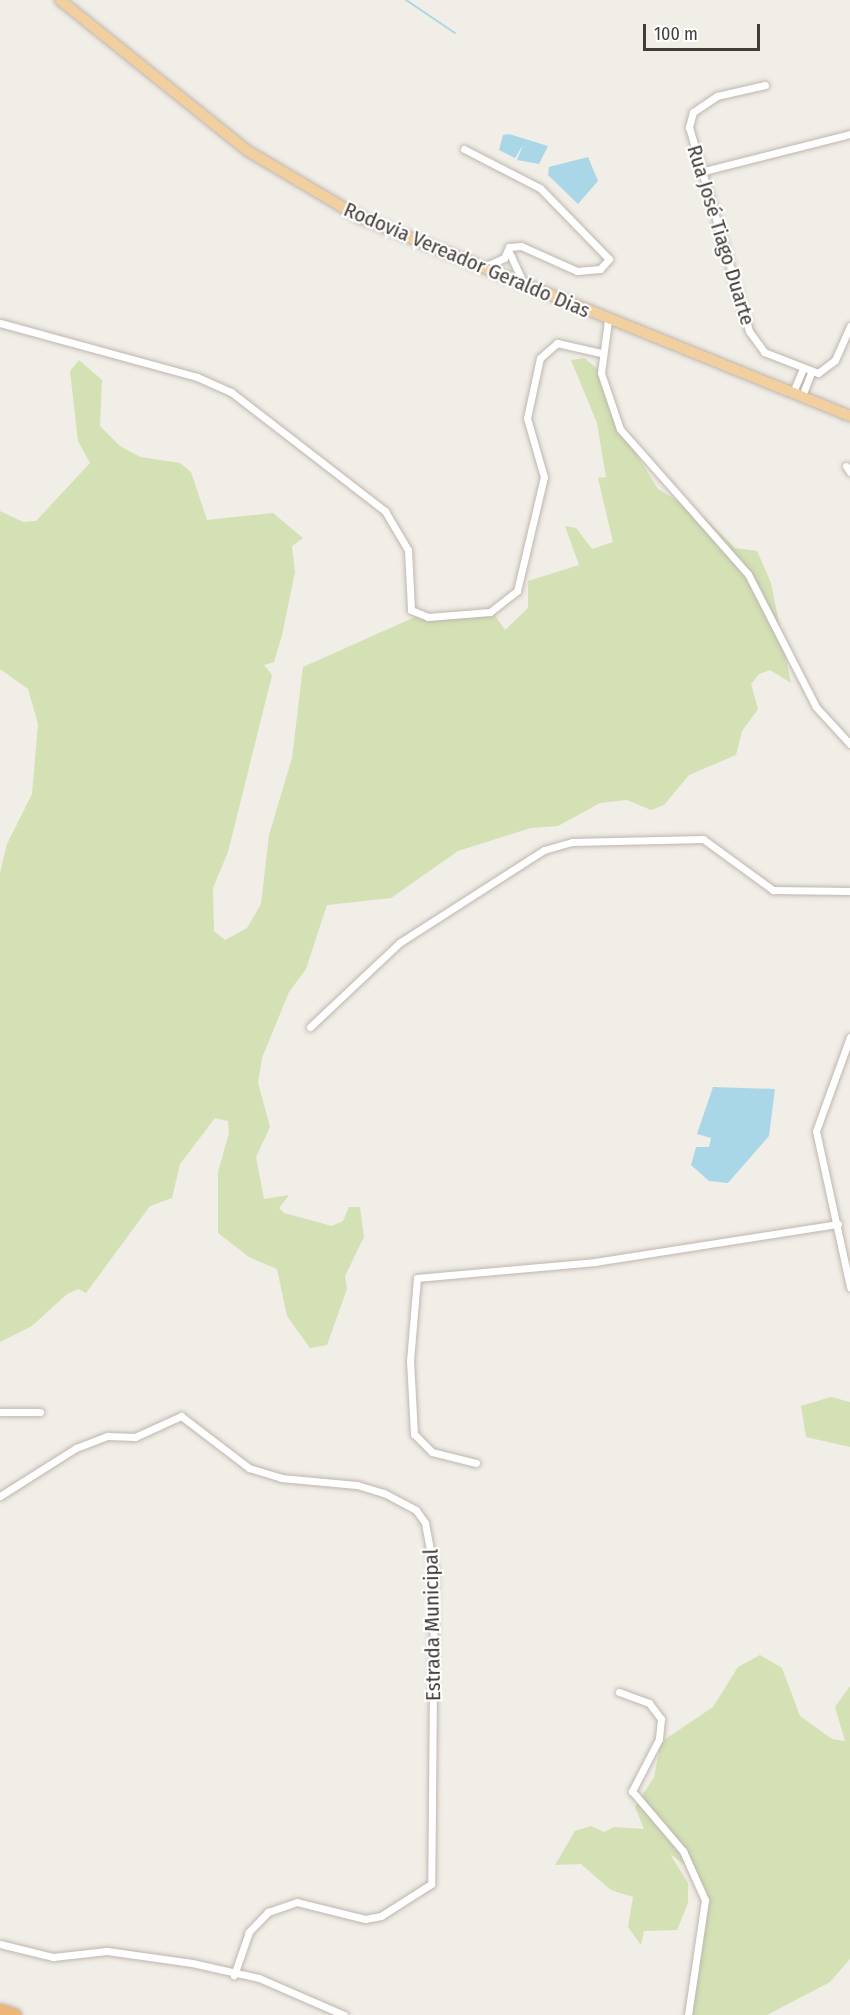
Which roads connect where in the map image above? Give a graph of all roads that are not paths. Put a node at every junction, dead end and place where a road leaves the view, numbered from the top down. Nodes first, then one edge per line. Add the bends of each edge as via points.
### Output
1 (60, 0) edge
2 (765, 85) dead end
3 (850, 134) edge
4 (464, 148) dead end
5 (700, 172) junction
6 (509, 252) junction
7 (482, 268) junction
8 (524, 286) junction
9 (608, 320) junction
10 (0, 323) edge
11 (850, 326) edge
12 (601, 353) junction
13 (806, 372) junction
14 (797, 394) junction
15 (850, 416) edge
16 (850, 744) edge
17 (850, 891) edge
18 (310, 1027) dead end
19 (850, 1037) edge
20 (838, 1224) junction
21 (850, 1287) edge
22 (0, 1412) edge
23 (40, 1412) dead end
24 (476, 1463) dead end
25 (0, 1496) edge
26 (619, 1692) dead end
27 (0, 1944) edge
28 (234, 1975) junction
29 (0, 2010) edge
30 (15, 2015) edge
31 (344, 2015) edge
32 (688, 2015) edge

1 - 7 main road, Rodovia Vereador Geraldo Dias via 248,151 296,182 388,231
2 - 5 street, Rua José Tiago Duarte via 717,96 693,112 689,127
3 - 5 street
4 - 6 street via 540,188 609,261 600,269 577,271 528,247 509,247
5 - 13 street, Rua José Tiago Duarte via 749,332 764,352
6 - 7 street
6 - 8 street
7 - 8 main road, Rodovia Vereador Geraldo Dias
8 - 9 main road, Rodovia Vereador Geraldo Dias
9 - 12 street
9 - 14 main road, Rodovia Vereador Geraldo Dias
10 - 12 street via 197,377 231,392 385,511 408,550 411,610 428,617 490,612 517,591 544,477 527,418 540,358 557,343
11 - 13 street via 835,360
12 - 16 street via 603,388 620,429 748,574 816,706
13 - 14 street
14 - 15 main road, Rodovia Vereador Geraldo Dias
17 - 18 street via 773,890 703,839 572,842 544,850 399,943
19 - 20 street via 816,1131
20 - 21 street
20 - 24 street via 595,1262 417,1278 410,1361 414,1434 432,1452
22 - 23 street
25 - 28 street, Estrada Municipal via 76,1448 108,1436 135,1437 181,1416 249,1468 281,1478 357,1485 384,1493 416,1510 425,1523 434,1551 431,1884 381,1916 365,1919 317,1904 274,1909 255,1923
26 - 32 street via 649,1703 661,1719 659,1739 632,1791 683,1851 705,1900
27 - 28 street via 53,1957 128,1954
28 - 31 street via 259,1978
29 - 30 highway

